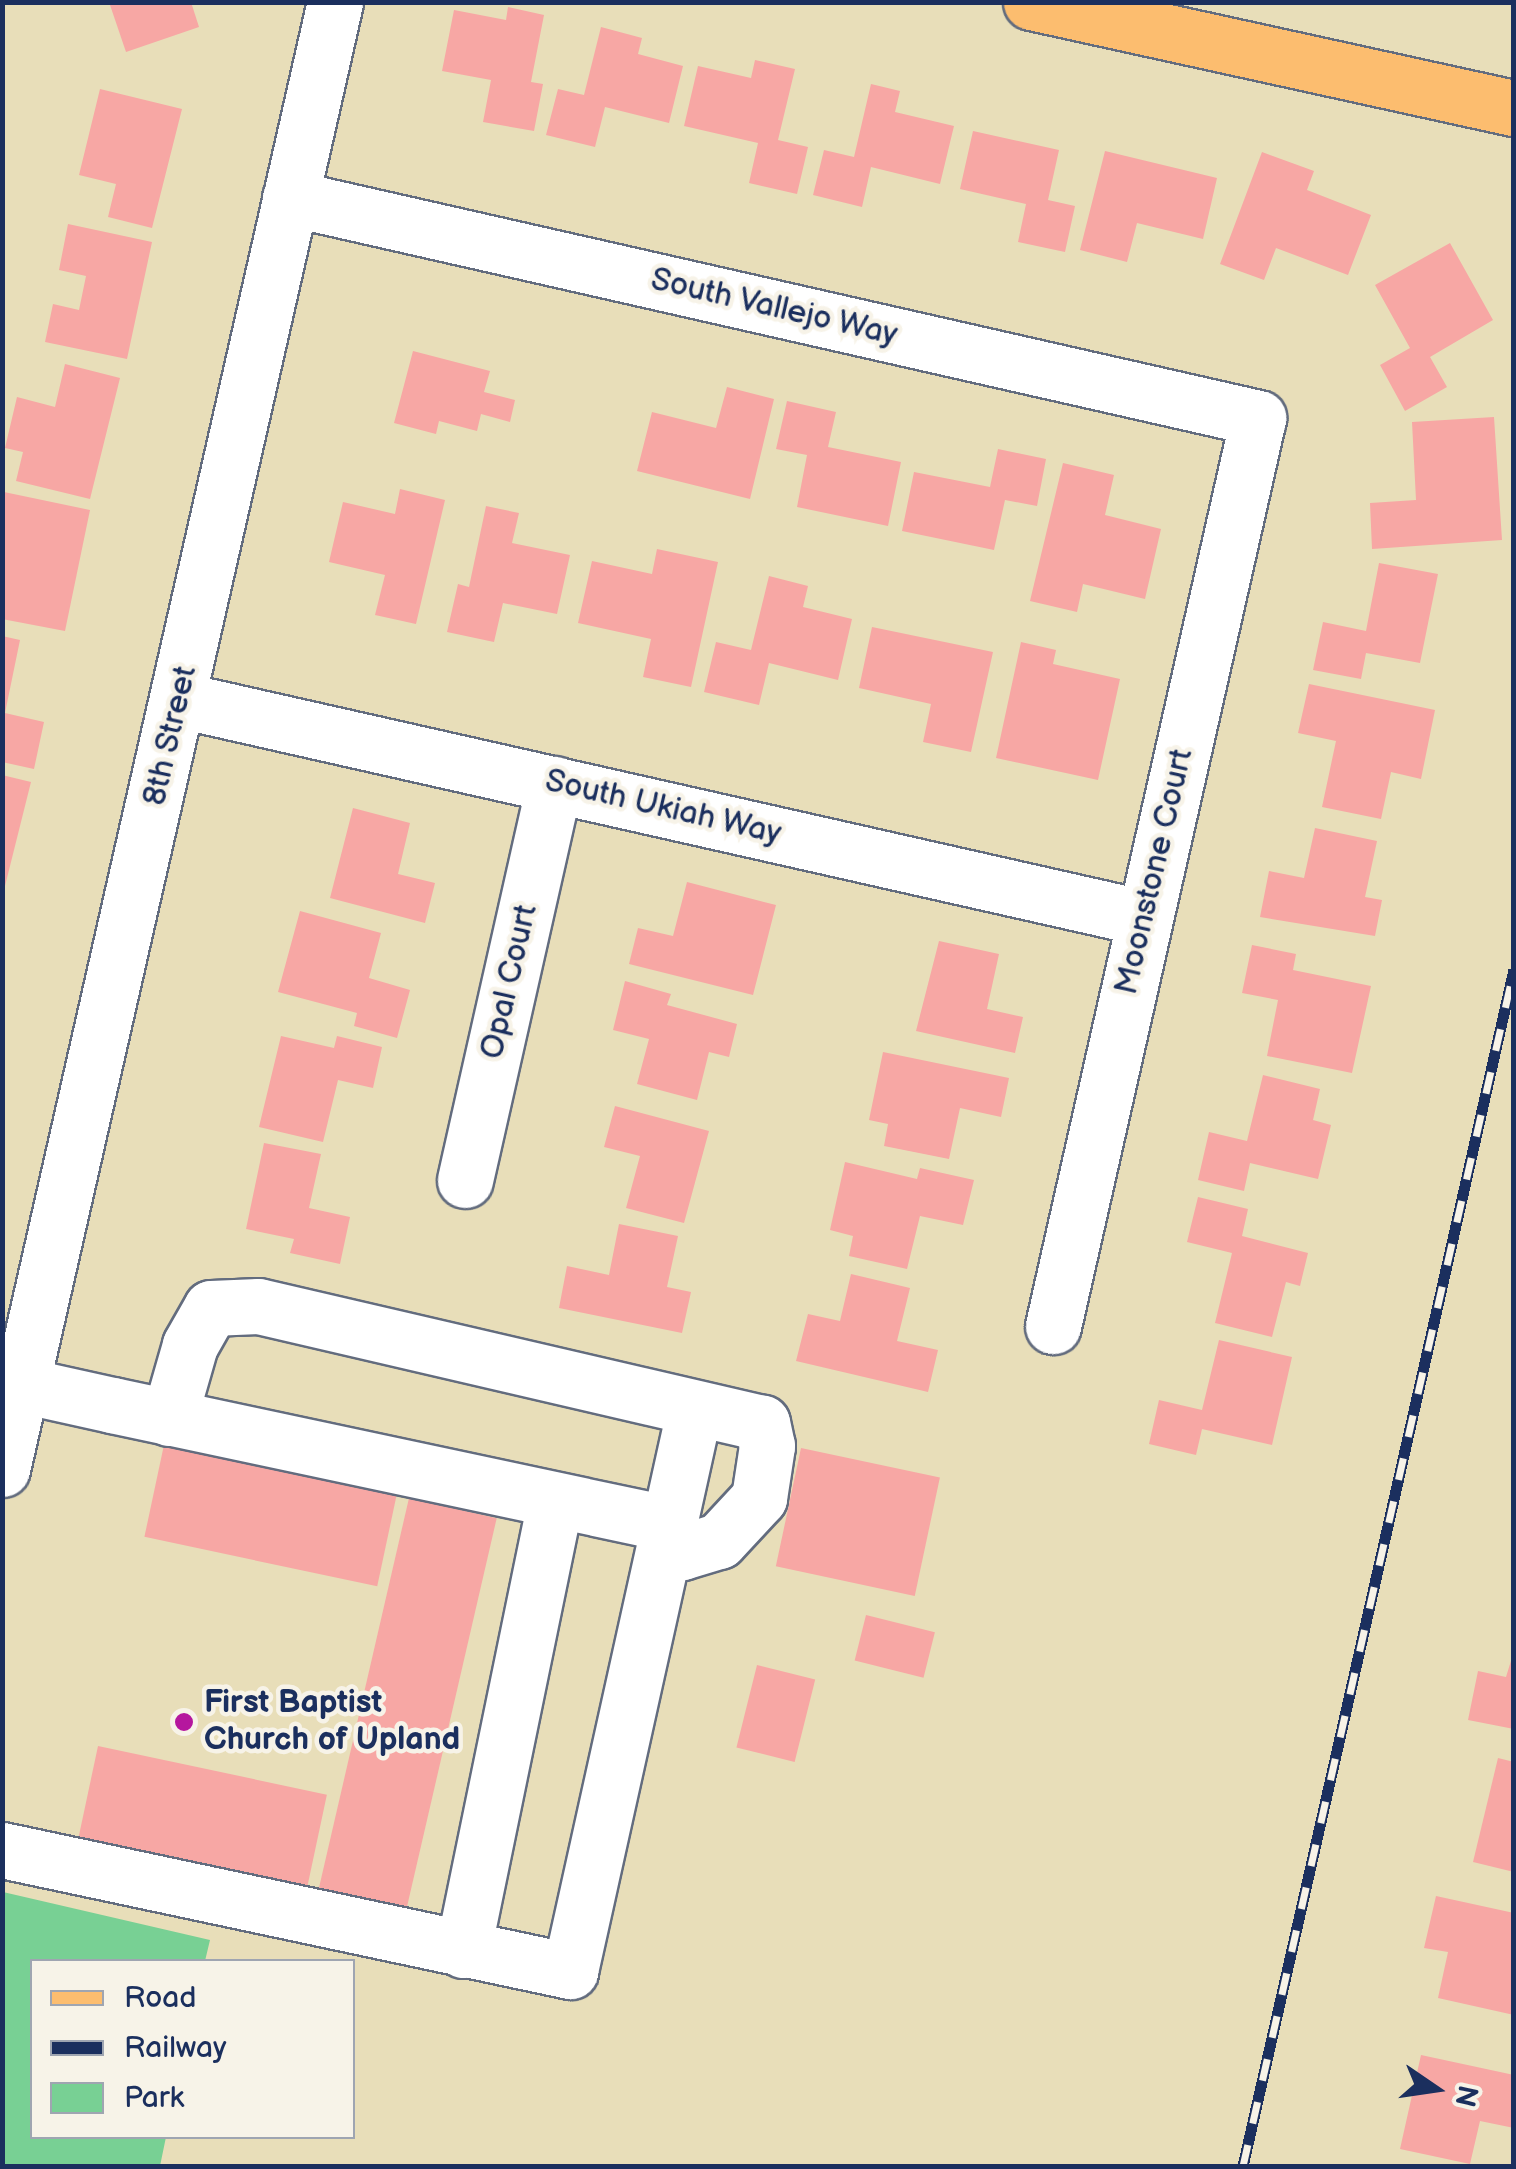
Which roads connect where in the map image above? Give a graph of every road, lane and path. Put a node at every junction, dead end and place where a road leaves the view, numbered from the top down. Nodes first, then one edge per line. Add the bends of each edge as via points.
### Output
1 (335, 2) edge
2 (1031, 2) edge
3 (1514, 108) edge
4 (290, 198) junction
5 (1258, 418) joint
6 (180, 700) junction
7 (554, 784) junction
8 (1145, 918) junction
9 (465, 1180) dead end
10 (1052, 1326) dead end
11 (22, 1385) junction
12 (694, 1411) junction
13 (169, 1418) junction
14 (2, 1469) edge
15 (555, 1500) junction
16 (666, 1528) junction
17 (2, 1850) edge
18 (463, 1950) junction

1 - 4 street, 8th Street
2 - 3 main road
4 - 5 street, South Vallejo Way
4 - 6 street, 8th Street
5 - 8 street, Moonstone Court
6 - 7 street, South Ukiah Way
6 - 11 street, 8th Street
7 - 8 street, South Ukiah Way
7 - 9 street, Opal Court
8 - 10 street, Moonstone Court
11 - 13 street
11 - 14 street, 8th Street
12 - 13 street via 258,1306 211,1308 190,1345
12 - 16 street
12 - 16 street via 762,1423 767,1446 759,1498 718,1541 682,1552
13 - 15 street
15 - 16 street
15 - 18 street
16 - 18 street via 570,1971
17 - 18 street

